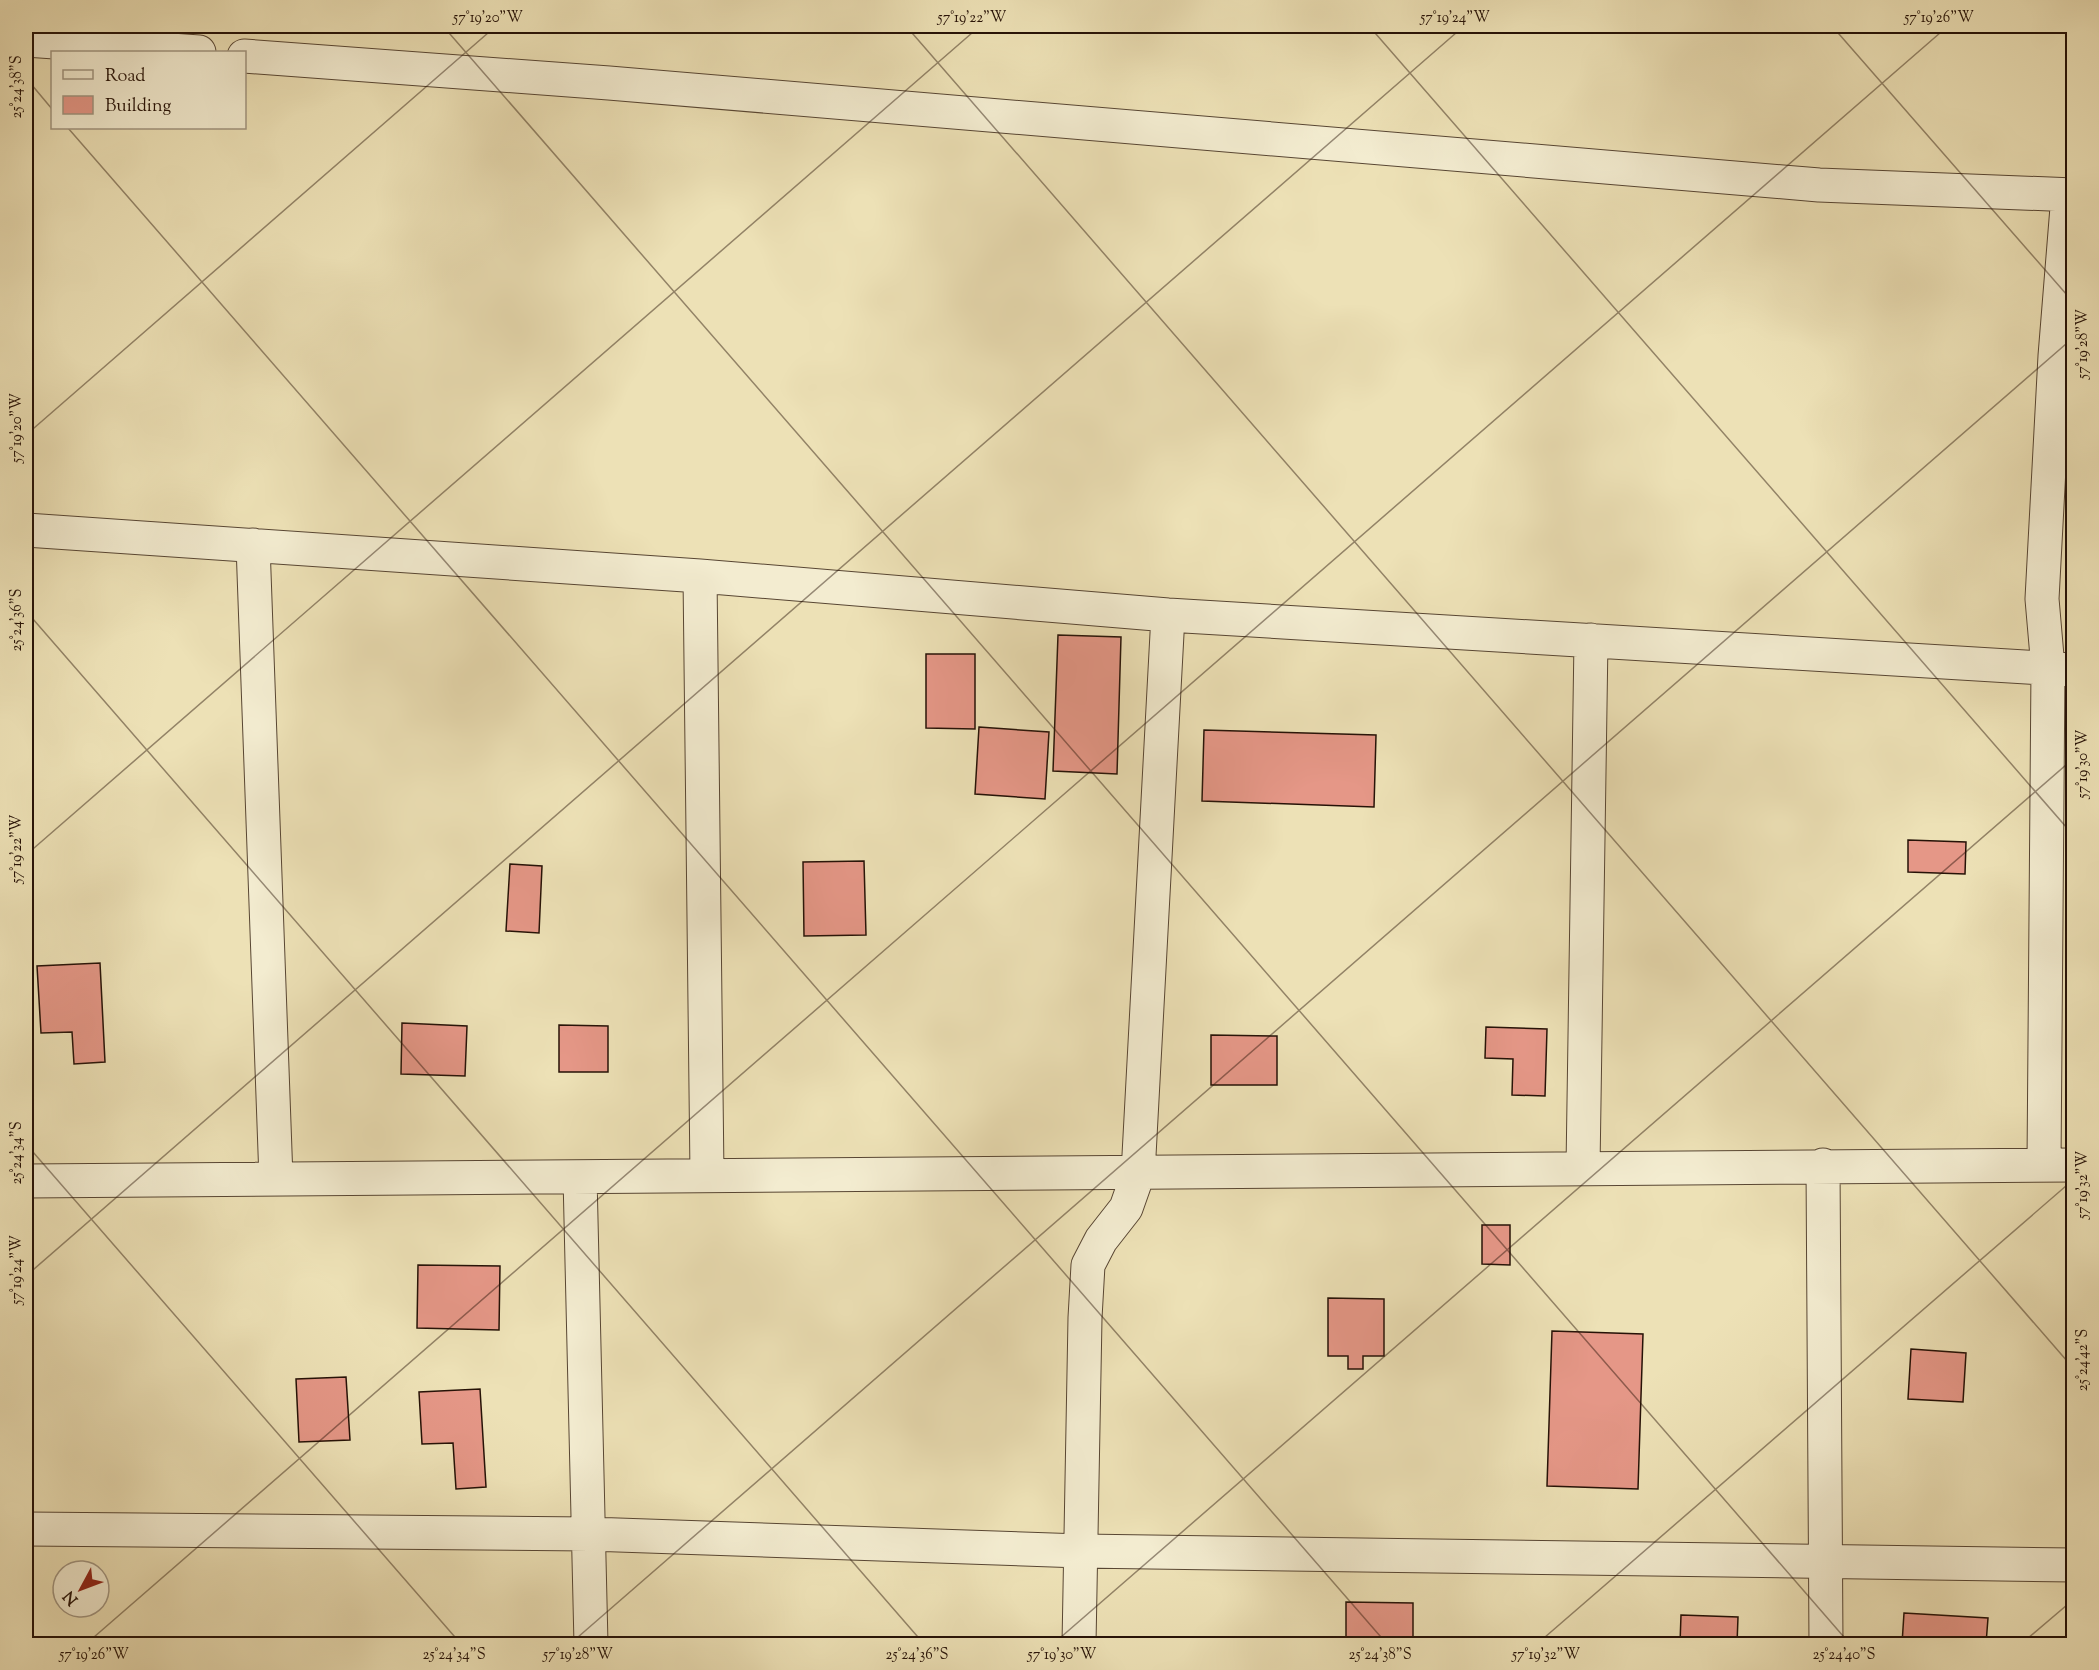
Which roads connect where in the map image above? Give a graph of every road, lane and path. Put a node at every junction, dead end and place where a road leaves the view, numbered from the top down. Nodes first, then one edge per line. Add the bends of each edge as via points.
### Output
1 (26, 40) edge
2 (186, 51) edge
3 (246, 56) edge
4 (2070, 195) edge
5 (26, 530) edge
6 (253, 545) junction
7 (700, 576) junction
8 (1168, 615) junction
9 (1591, 640) junction
10 (2061, 669) edge
11 (1823, 1165) junction
12 (2059, 1165) edge
13 (1583, 1168) junction
14 (1138, 1174) junction
15 (707, 1175) junction
16 (580, 1177) junction
17 (276, 1179) junction
18 (26, 1181) edge
19 (26, 1529) edge
20 (589, 1534) junction
21 (1081, 1551) junction
22 (1826, 1562) junction
23 (2073, 1565) edge
24 (591, 1644) edge
25 (1079, 1644) edge
26 (1826, 1644) edge

1 - 2 street
3 - 4 street via 1820,185
4 - 10 street via 2055,357 2042,599
5 - 6 street
6 - 7 street
6 - 17 street
7 - 8 street
7 - 15 street
8 - 9 street
8 - 14 street
9 - 10 street
9 - 13 street
10 - 12 street
11 - 12 street
11 - 13 street
11 - 22 street
13 - 14 street
14 - 15 street
14 - 21 street via 1126,1208 1101,1240 1088,1265
15 - 16 street
16 - 17 street
16 - 20 street
17 - 18 street
19 - 20 street
20 - 21 street
20 - 24 street
21 - 22 street
21 - 25 street
22 - 23 street
22 - 26 street

